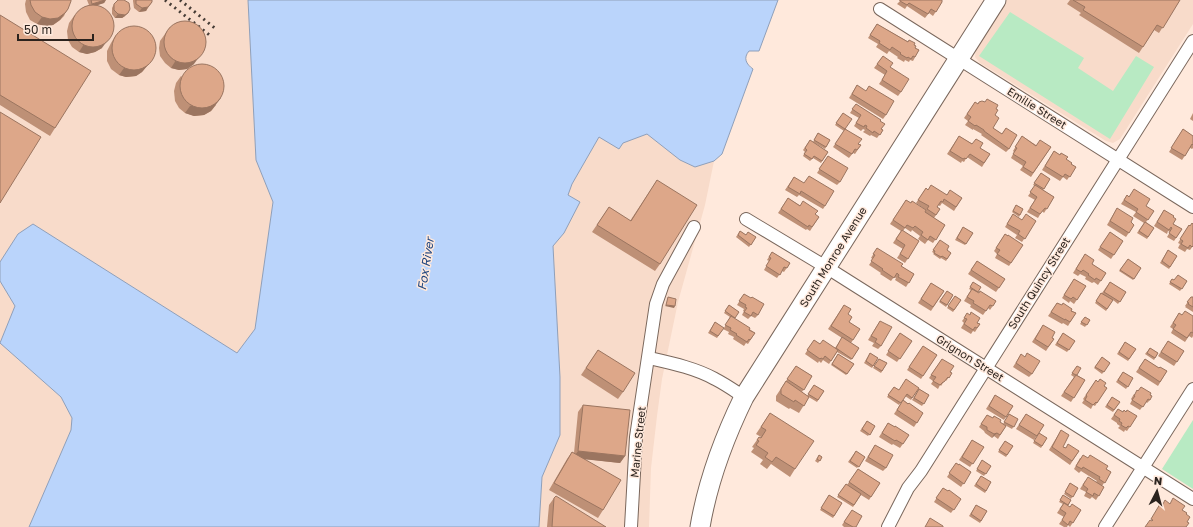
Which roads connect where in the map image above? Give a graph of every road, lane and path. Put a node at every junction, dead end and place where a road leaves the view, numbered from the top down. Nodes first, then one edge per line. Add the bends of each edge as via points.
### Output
1 (996, 0) edge
2 (880, 9) dead end
3 (1193, 41) edge
4 (959, 59) junction
5 (1118, 159) junction
6 (1193, 207) edge
7 (746, 219) dead end
8 (694, 227) dead end
9 (826, 267) junction
10 (649, 358) junction
11 (986, 368) junction
12 (1193, 389) edge
13 (744, 397) junction
14 (1143, 468) junction
15 (1193, 499) edge
16 (631, 527) edge
17 (700, 527) edge
18 (888, 527) edge
19 (1106, 527) edge

1 - 4 main road, South Monroe Avenue
2 - 4 street, Emilie Street
3 - 5 street, South Quincy Street
4 - 5 street, Emilie Street
4 - 9 main road, South Monroe Avenue
5 - 6 street, Emilie Street
5 - 11 street, South Quincy Street
7 - 9 street, Grignon Street
8 - 10 street, Marine Street via 663,284 656,304
9 - 11 street, Grignon Street
9 - 13 main road, South Monroe Avenue
10 - 13 street via 715,378
10 - 16 street, Marine Street via 636,437
11 - 14 street, Grignon Street
11 - 18 street, South Quincy Street via 908,488
12 - 14 street
13 - 17 main road, South Monroe Avenue via 718,456
14 - 15 street, Grignon Street
14 - 19 street

